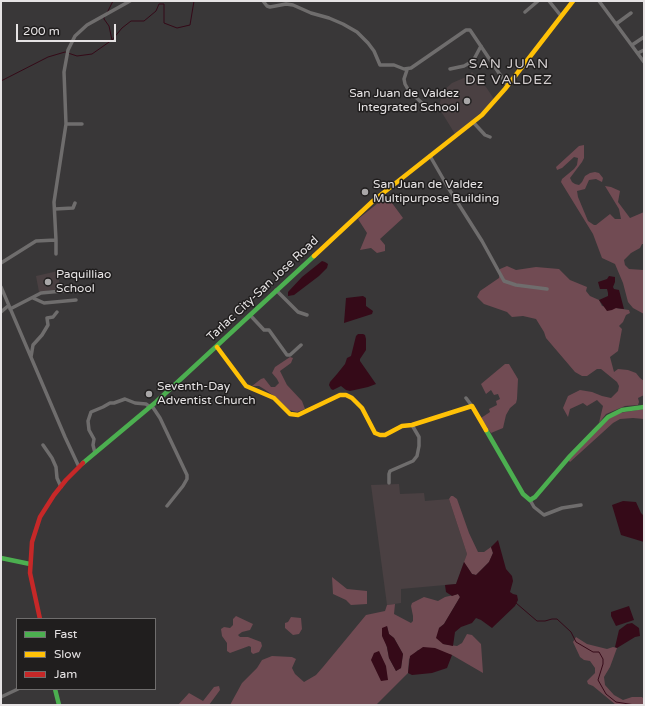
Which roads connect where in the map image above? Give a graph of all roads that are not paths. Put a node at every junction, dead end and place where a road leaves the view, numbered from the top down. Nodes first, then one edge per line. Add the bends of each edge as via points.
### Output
1 (130, 1) edge
2 (262, 1) edge
3 (538, 1) edge
4 (549, 1) edge
5 (573, 1) edge
6 (599, 1) edge
7 (525, 12) dead end
8 (631, 13) dead end
9 (561, 16) junction
10 (616, 24) junction
11 (644, 37) edge
12 (632, 45) junction
13 (482, 46) junction
14 (644, 50) edge
15 (638, 53) junction
16 (644, 62) edge
17 (450, 69) dead end
18 (407, 70) junction
19 (508, 85) junction
20 (422, 103) dead end
21 (473, 122) junction
22 (66, 124) junction
23 (82, 124) dead end
24 (490, 137) dead end
25 (430, 156) junction
26 (75, 203) dead end
27 (54, 210) junction
28 (56, 240) junction
29 (56, 254) dead end
30 (1, 263) edge
31 (1, 287) edge
32 (547, 289) dead end
33 (73, 290) dead end
34 (276, 290) junction
35 (33, 298) junction
36 (76, 300) dead end
37 (9, 308) junction
38 (1, 312) edge
39 (56, 312) dead end
40 (250, 315) junction
41 (307, 315) dead end
42 (301, 345) dead end
43 (217, 346) junction
44 (31, 358) junction
45 (466, 398) dead end
46 (472, 406) junction
47 (151, 407) junction
48 (644, 407) edge
49 (412, 425) junction
50 (43, 445) dead end
51 (95, 453) junction
52 (78, 467) junction
53 (389, 482) dead end
54 (61, 487) junction
55 (530, 500) junction
56 (581, 505) dead end
57 (167, 506) dead end
58 (1, 558) edge
59 (30, 564) junction
60 (40, 618) edge
61 (16, 690) edge
62 (56, 690) edge
63 (1, 696) edge
64 (59, 705) edge

1 - 22 street via 86,25 75,36 68,50 64,72
2 - 18 street via 270,8 293,5 343,24 368,44 380,65 394,65
3 - 7 street
4 - 9 street
5 - 9 main road, Tarlac City-San Jose Road
6 - 10 street
8 - 10 street
9 - 19 main road, Tarlac City-San Jose Road
10 - 12 street
11 - 12 street
12 - 15 street
13 - 17 street via 473,61
13 - 18 street via 471,31 467,30
13 - 19 street
14 - 15 street
15 - 16 street
18 - 20 street via 405,84
19 - 21 main road, Tarlac City-San Jose Road
21 - 24 street
21 - 25 main road, Tarlac City-San Jose Road
22 - 23 street
22 - 27 street
25 - 32 street via 504,281
25 - 34 main road, Tarlac City-San Jose Road via 373,201
26 - 27 street via 73,208
27 - 28 street
28 - 29 street
28 - 30 street via 36,242
31 - 37 street
33 - 35 street via 41,293
34 - 40 main road, Tarlac City-San Jose Road
34 - 41 street via 299,313
35 - 36 street via 44,303
35 - 37 street
37 - 38 street
37 - 44 street
39 - 44 street via 47,318 48,325 33,345
40 - 42 street via 264,330 269,330 287,355
40 - 43 main road, Tarlac City-San Jose Road
43 - 47 main road, Tarlac City-San Jose Road
43 - 49 main road via 246,386 274,398 292,415 298,415 344,394 362,408 378,435
44 - 52 street
45 - 46 street
46 - 49 main road
46 - 55 main road via 523,494
47 - 51 main road, Tarlac City-San Jose Road
47 - 51 street via 125,399 91,412 88,421 94,439
47 - 57 street via 160,418 187,475 183,486
48 - 55 main road via 622,410 608,417
49 - 53 street via 419,437 417,456 413,461 390,471
50 - 54 street via 56,467
51 - 52 main road, Tarlac City-San Jose Road
52 - 54 main road, Tarlac City-San Jose Road
54 - 59 main road, Tarlac City-San Jose Road via 40,517 32,542
55 - 56 street via 544,515 562,508
58 - 59 main road
59 - 60 main road, Tarlac City-San Jose Road
61 - 63 street
62 - 64 main road

